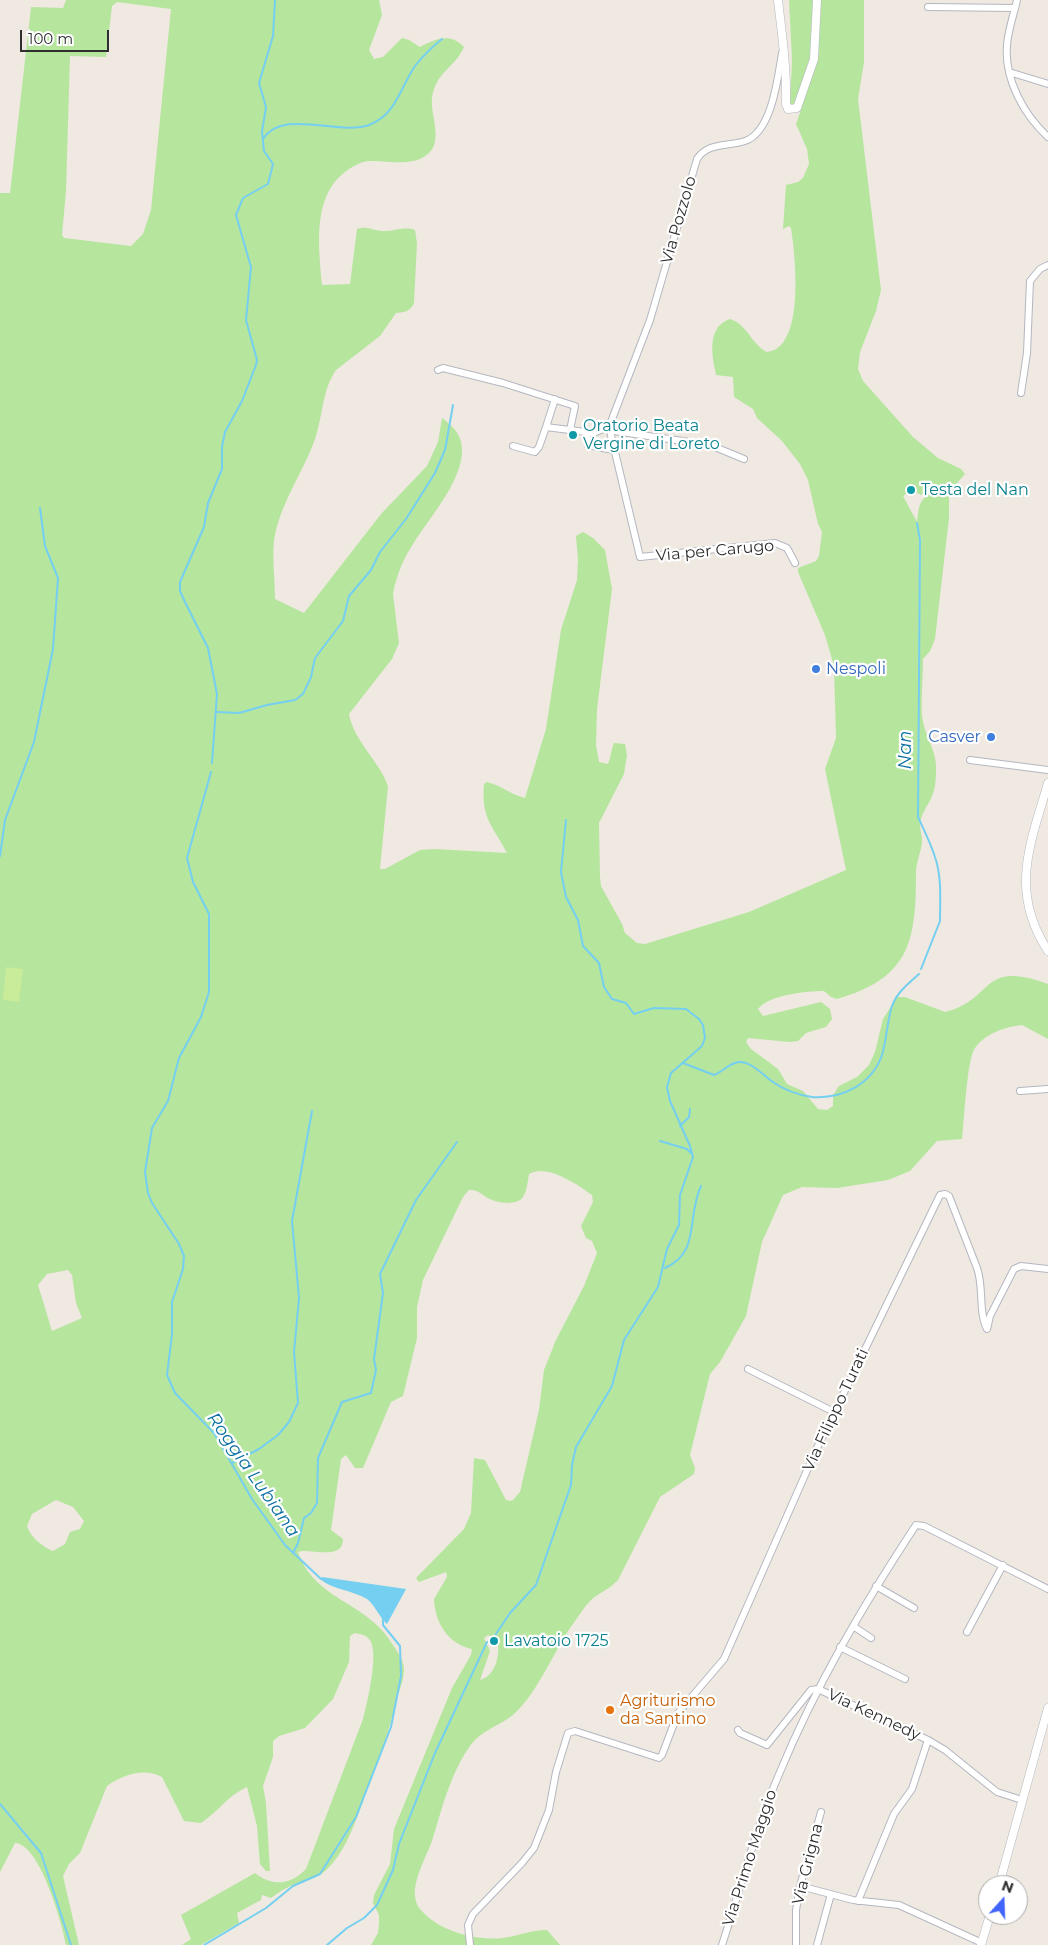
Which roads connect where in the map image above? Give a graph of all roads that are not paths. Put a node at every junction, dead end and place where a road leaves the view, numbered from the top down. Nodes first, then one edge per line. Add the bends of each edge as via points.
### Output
1 (778, 0) edge
2 (818, 0) edge
3 (1018, 0) edge
4 (928, 7) dead end
5 (1015, 8) junction
6 (783, 51) junction
7 (1009, 72) junction
8 (1048, 84) edge
9 (1048, 138) edge
10 (1048, 265) edge
11 (438, 370) dead end
12 (1021, 393) dead end
13 (554, 399) junction
14 (546, 427) junction
15 (609, 427) junction
16 (570, 430) junction
17 (587, 432) junction
18 (513, 446) dead end
19 (613, 450) junction
20 (744, 459) dead end
21 (794, 563) dead end
22 (970, 760) dead end
23 (1048, 770) edge
24 (1048, 783) edge
25 (1048, 950) edge
26 (1048, 1089) edge
27 (1020, 1091) dead end
28 (1048, 1269) edge
29 (748, 1369) dead end
30 (834, 1412) junction
31 (1003, 1565) junction
32 (876, 1586) junction
33 (1048, 1589) edge
34 (914, 1608) dead end
35 (853, 1626) junction
36 (967, 1632) dead end
37 (871, 1638) dead end
38 (840, 1647) junction
39 (905, 1679) dead end
40 (818, 1689) junction
41 (1048, 1708) edge
42 (738, 1730) dead end
43 (928, 1740) junction
44 (1022, 1800) junction
45 (821, 1812) dead end
46 (1001, 1875) edge
47 (800, 1886) junction
48 (831, 1894) junction
49 (858, 1901) junction
50 (987, 1925) edge
51 (982, 1944) edge
52 (470, 1945) edge
53 (722, 1945) edge
54 (796, 1945) edge
55 (817, 1945) edge

1 - 6 street
2 - 6 street via 814,59 797,108 793,110 786,104 787,69
3 - 5 street
4 - 5 street
5 - 7 street via 1007,45
6 - 15 street, Via Pozzolo via 773,103 756,134 745,141 711,147 696,159 650,320
7 - 8 street
7 - 9 street via 1023,106
10 - 12 street via 1030,281 1027,353
11 - 13 street via 444,368
13 - 14 street
13 - 16 street via 576,406
14 - 16 street
14 - 18 street via 535,452
15 - 17 street
15 - 19 street, Via per Carugo
15 - 20 street via 614,431 710,445
16 - 17 street
17 - 19 street via 588,445
19 - 21 street, Via per Carugo via 640,557 776,544 787,548
22 - 23 street
24 - 25 street via 1028,853 1025,890 1037,933
26 - 27 street
28 - 30 street, Via Filippo Turati via 1021,1266 1014,1269 990,1316 987,1329 979,1273 949,1196 942,1194
29 - 30 street
30 - 52 street, Via Filippo Turati via 724,1659 678,1712 661,1756 656,1758 574,1731 568,1733 536,1843 522,1863 472,1914 468,1925
31 - 32 street, Via Primo Maggio via 916,1525
31 - 33 street
31 - 36 street
32 - 34 street
32 - 35 street, Via Primo Maggio
35 - 37 street
35 - 38 street, Via Primo Maggio
38 - 39 street
38 - 40 street, Via Primo Maggio
40 - 42 street, Via Kennedy via 811,1690 767,1745 740,1734
40 - 43 street, Via Kennedy
40 - 53 street, Via Primo Maggio via 779,1772
41 - 44 street
43 - 44 street, Via Kennedy via 997,1792
43 - 49 street via 912,1789 894,1814
44 - 46 street
45 - 47 street, Via Grigna
47 - 48 street
47 - 54 street, Via Grigna
48 - 49 street
48 - 55 street
49 - 51 street via 907,1907
50 - 51 street

